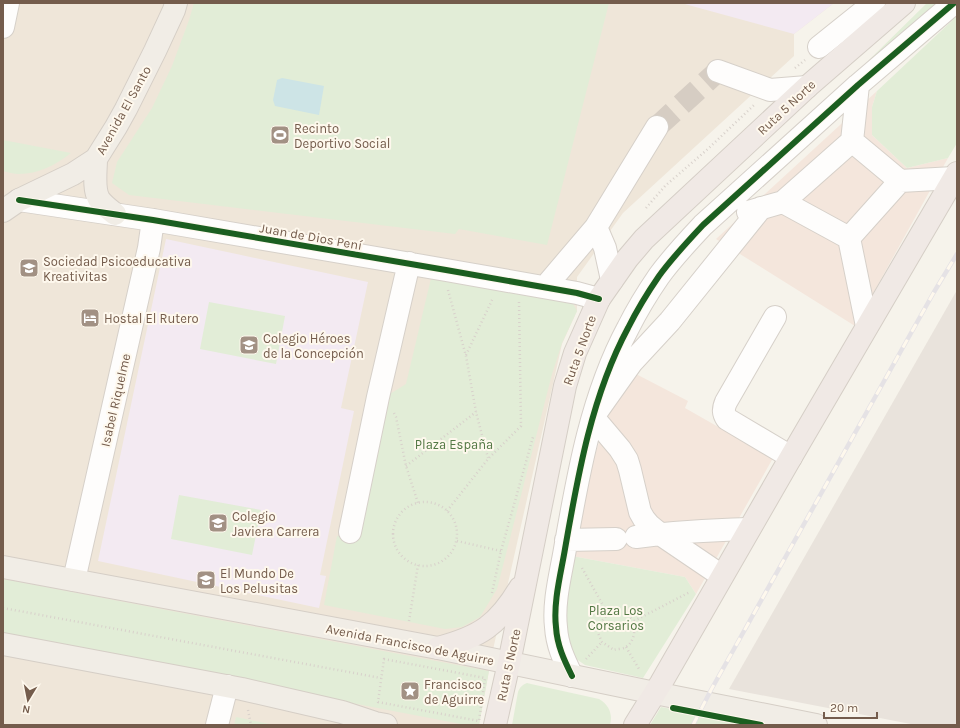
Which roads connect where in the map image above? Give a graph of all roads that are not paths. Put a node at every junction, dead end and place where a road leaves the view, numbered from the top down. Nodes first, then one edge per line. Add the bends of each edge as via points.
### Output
1 (8, 3) edge
2 (176, 3) edge
3 (874, 3) edge
4 (904, 3) edge
5 (954, 3) edge
6 (846, 26) junction
7 (3, 27) edge
8 (819, 47) dead end
9 (848, 52) junction
10 (718, 71) dead end
11 (858, 86) junction
12 (807, 87) junction
13 (656, 127) tunnel mouth
14 (852, 141) junction
15 (96, 159) junction
16 (956, 175) edge
17 (900, 181) junction
18 (783, 202) junction
19 (8, 203) edge
20 (761, 208) junction
21 (116, 214) junction
22 (153, 220) junction
23 (703, 225) junction
24 (596, 227) junction
25 (849, 238) junction
26 (409, 264) junction
27 (612, 280) junction
28 (545, 287) junction
29 (599, 299) junction
30 (775, 317) dead end
31 (867, 326) junction
32 (593, 417) junction
33 (791, 457) junction
34 (749, 529) junction
35 (350, 532) dead end
36 (660, 534) junction
37 (566, 540) junction
38 (3, 567) edge
39 (526, 576) junction
40 (722, 576) junction
41 (74, 580) junction
42 (3, 644) edge
43 (438, 648) junction
44 (509, 663) junction
45 (572, 676) junction
46 (227, 686) junction
47 (655, 693) junction
48 (217, 725) edge
49 (386, 725) edge
50 (495, 725) edge
51 (635, 725) edge
52 (816, 725) edge

1 - 7 street
2 - 15 main road, Avenida El Santo via 130,102
3 - 6 street
4 - 9 highway, Ruta 5 Norte
5 - 11 street
6 - 8 street
6 - 9 street
9 - 12 highway, Ruta 5 Norte
10 - 12 street via 770,90
11 - 14 street
11 - 23 street
12 - 27 highway, Ruta 5 Norte via 644,239
13 - 24 street
14 - 17 street
14 - 18 street
15 - 19 main road, Avenida El Santo via 73,174
15 - 21 main road via 95,180 98,198
16 - 17 street
16 - 31 highway
17 - 25 street
18 - 20 street
18 - 25 street
19 - 21 street, Juan de Dios Pení
20 - 23 street
20 - 32 street via 670,321 632,362
21 - 22 street, Juan de Dios Pení
22 - 26 street, Juan de Dios Pení
22 - 41 street, Isabel Riquelme via 149,248
23 - 32 street via 663,271 641,304 615,354
24 - 27 street via 605,248
24 - 28 street
25 - 31 street
26 - 28 street, Juan de Dios Pení
26 - 35 street
27 - 29 highway, Ruta 5 Norte
28 - 29 street, Juan de Dios Pení
29 - 39 highway, Ruta 5 Norte via 575,354 565,386
30 - 33 street via 726,402 724,412 727,419
31 - 33 highway
32 - 36 street via 627,460 640,512 649,525
32 - 37 street
33 - 34 highway
34 - 36 street
34 - 40 highway
36 - 37 street
36 - 40 street
37 - 45 street via 557,593 555,626 560,650
38 - 41 main road, Avenida Francisco de Aguirre
39 - 43 highway via 507,608 489,626 474,636
39 - 44 highway, Ruta 5 Norte
40 - 47 highway
41 - 43 main road, Avenida Francisco de Aguirre
42 - 46 main road
43 - 44 main road, Avenida Francisco de Aguirre
44 - 45 main road, Avenida Francisco de Aguirre
44 - 50 highway, Ruta 5 Norte
45 - 47 main road, Avenida Francisco de Aguirre
46 - 48 street
46 - 49 main road via 342,712
47 - 51 highway
47 - 52 main road, Avenida Francisco de Aguirre

